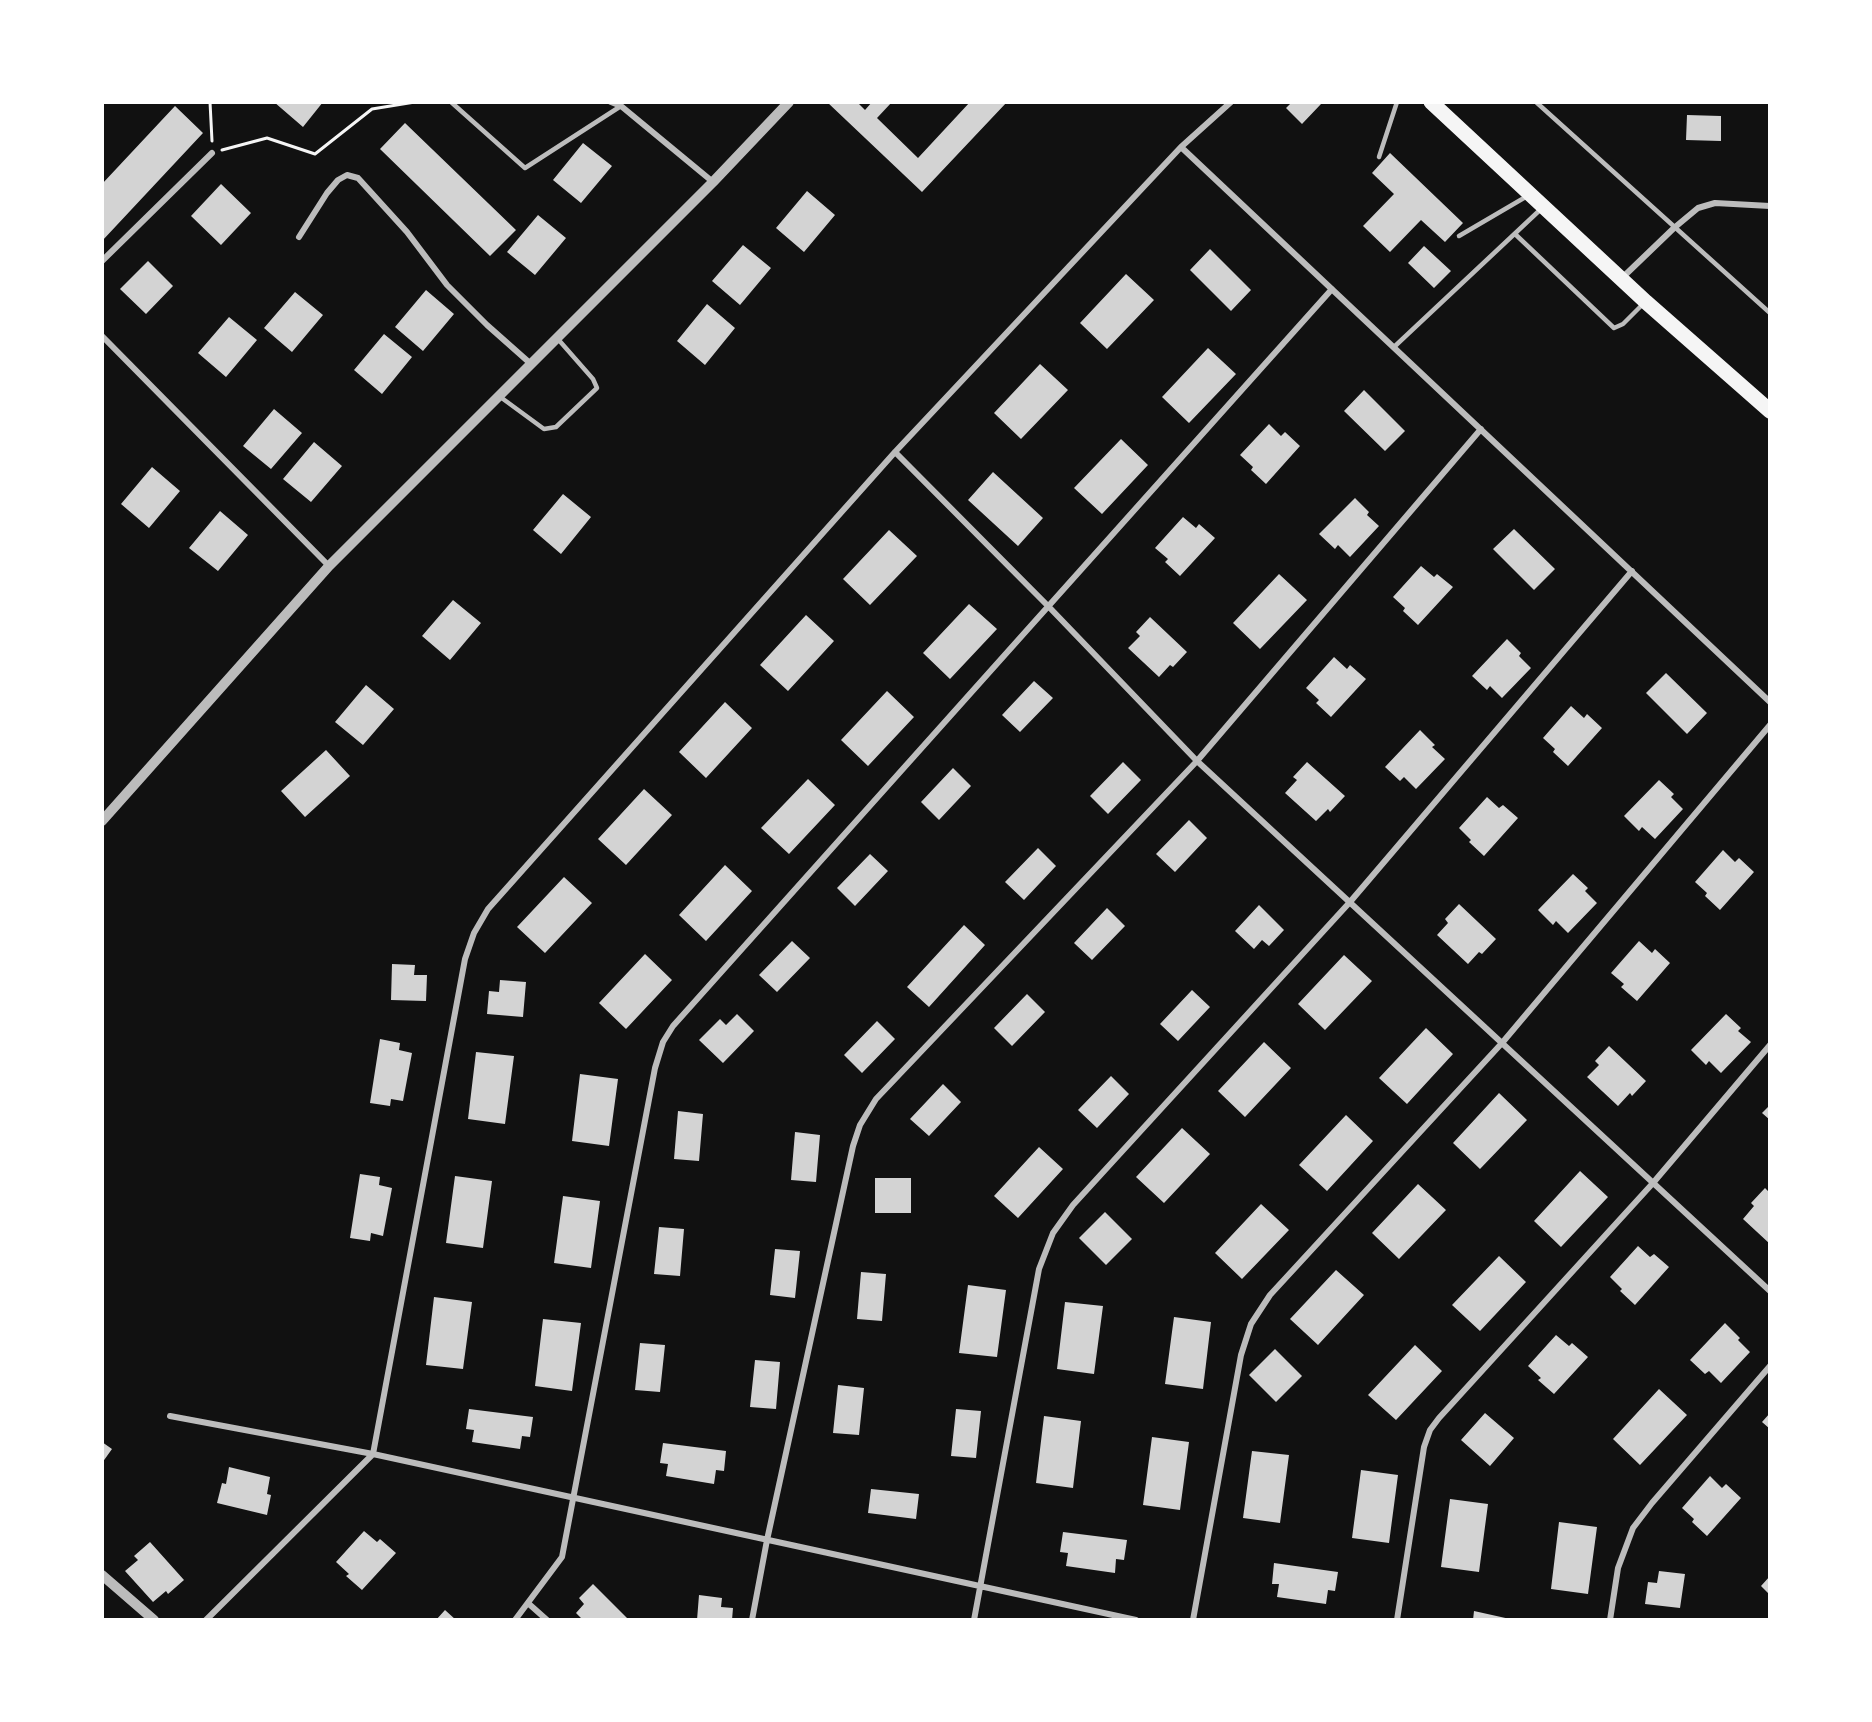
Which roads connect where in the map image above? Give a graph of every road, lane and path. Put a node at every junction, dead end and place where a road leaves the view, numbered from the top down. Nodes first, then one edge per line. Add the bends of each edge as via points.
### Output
1 (210, 102) edge
2 (415, 102) edge
3 (451, 102) edge
4 (611, 102) edge
5 (789, 102) edge
6 (1231, 102) edge
7 (1397, 102) edge
8 (1431, 102) edge
9 (1536, 102) edge
10 (621, 106) junction
11 (1181, 147) junction
12 (212, 153) junction
13 (1379, 157) dead end
14 (713, 182) junction
15 (1530, 194) junction
16 (1770, 206) edge
17 (1544, 207) junction
18 (1674, 228) junction
19 (1515, 234) junction
20 (1459, 236) dead end
21 (299, 237) dead end
22 (102, 261) edge
23 (1621, 279) junction
24 (1332, 289) junction
25 (1646, 302) junction
26 (1770, 313) edge
27 (102, 336) edge
28 (557, 338) junction
29 (1394, 347) junction
30 (531, 364) junction
31 (499, 396) junction
32 (1770, 411) edge
33 (1481, 429) junction
34 (895, 452) junction
35 (329, 566) junction
36 (1632, 571) junction
37 (1049, 607) junction
38 (1770, 702) edge
39 (1770, 725) edge
40 (1197, 761) junction
41 (102, 821) edge
42 (1350, 902) junction
43 (1502, 1043) junction
44 (1770, 1045) edge
45 (1653, 1183) junction
46 (1770, 1291) edge
47 (1770, 1366) edge
48 (170, 1416) dead end
49 (373, 1454) junction
50 (575, 1498) junction
51 (767, 1540) junction
52 (102, 1575) edge
53 (981, 1587) junction
54 (529, 1604) junction
55 (154, 1620) edge
56 (206, 1620) edge
57 (515, 1620) edge
58 (546, 1620) edge
59 (752, 1620) edge
60 (974, 1620) edge
61 (1136, 1620) edge
62 (1193, 1620) edge
63 (1397, 1620) edge
64 (1611, 1620) edge

1 - 12 path
2 - 12 path via 372,109 315,154 267,138
3 - 10 lane via 525,168
4 - 10 street
5 - 14 street
6 - 11 street
7 - 13 lane
8 - 15 main road
9 - 18 lane
10 - 14 street
11 - 24 street
11 - 34 street
12 - 22 street
14 - 28 street
15 - 17 main road
15 - 20 lane
16 - 18 street via 1715,203 1698,208
17 - 19 lane
17 - 23 main road
18 - 23 street
18 - 26 lane
19 - 25 lane via 1614,328
19 - 29 lane
21 - 30 street via 338,180 347,175 358,178 408,232 447,285
23 - 25 main road
24 - 29 street
24 - 37 street
25 - 32 main road
27 - 35 street
28 - 30 street
28 - 31 lane via 597,388 556,426 544,429
29 - 33 street
30 - 31 street
31 - 35 street
33 - 36 street
33 - 40 street
34 - 37 street
34 - 49 street via 488,909 474,933 465,959
35 - 41 street
36 - 38 street
36 - 42 street
37 - 40 street
37 - 50 street via 663,1042
39 - 43 street
40 - 42 street
40 - 51 street via 876,1099 860,1125
42 - 43 street
42 - 53 street via 1081,1196 1053,1233 1039,1269
43 - 45 street
43 - 62 street via 1270,1295 1251,1324 1241,1355
44 - 45 street
45 - 46 street
45 - 63 street via 1430,1430 1424,1447
47 - 64 street via 1633,1528 1618,1568
48 - 49 street
49 - 50 street
49 - 56 street
50 - 51 street
50 - 54 street via 562,1557
51 - 53 street
51 - 59 street
52 - 55 street
53 - 60 street
53 - 61 street
54 - 57 street
54 - 58 street

